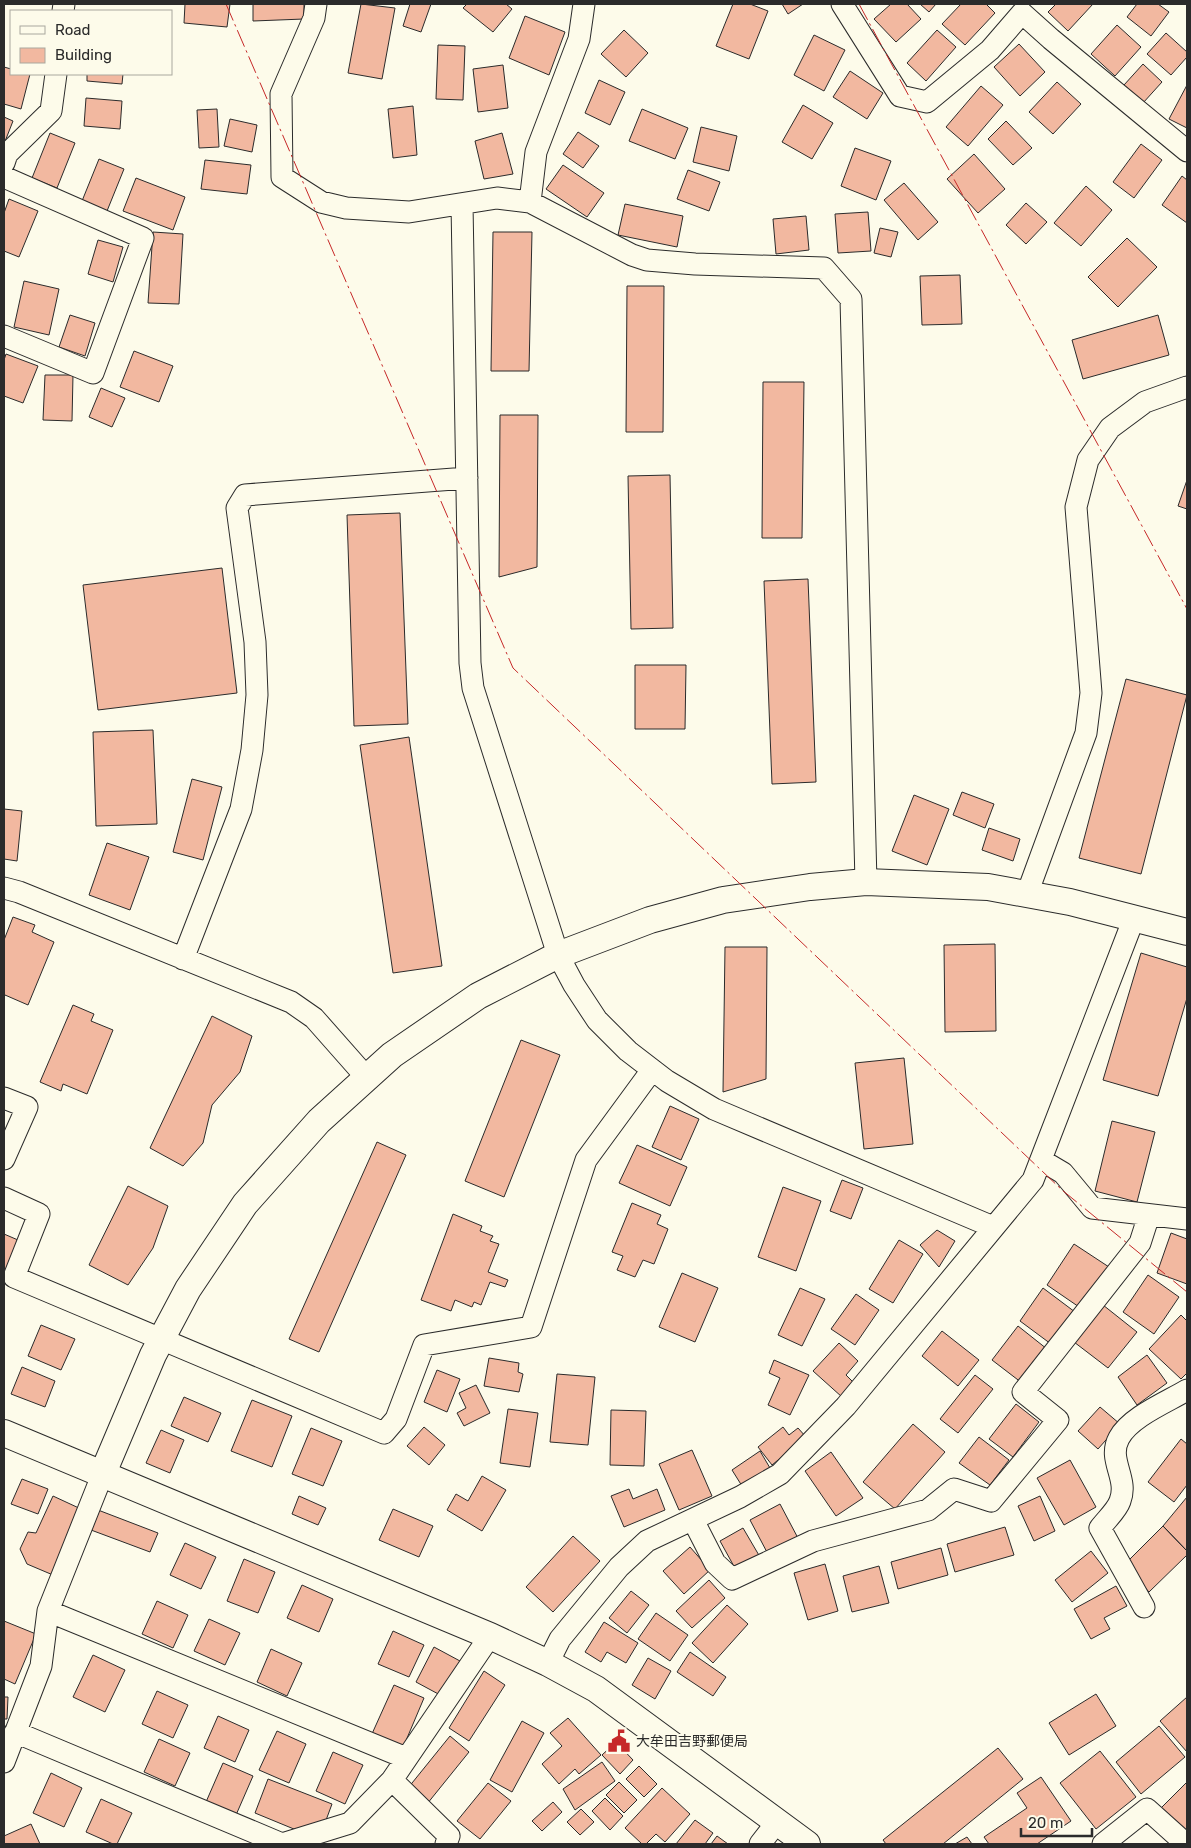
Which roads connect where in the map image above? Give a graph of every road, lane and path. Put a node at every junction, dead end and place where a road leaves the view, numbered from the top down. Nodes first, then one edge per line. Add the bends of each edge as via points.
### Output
1 (316, 4) edge
2 (584, 4) edge
3 (842, 4) edge
4 (1021, 8) edge
5 (56, 75) edge
6 (1187, 151) edge
7 (4, 163) edge
8 (4, 177) edge
9 (530, 202) junction
10 (462, 204) junction
11 (4, 336) edge
12 (1187, 387) edge
13 (467, 478) junction
14 (866, 882) junction
15 (4, 888) edge
16 (1027, 894) junction
17 (1134, 918) junction
18 (1187, 932) edge
19 (558, 955) junction
20 (183, 959) junction
21 (652, 1070) junction
22 (367, 1078) junction
23 (4, 1098) edge
24 (4, 1159) edge
25 (1040, 1160) junction
26 (4, 1198) edge
27 (1149, 1215) junction
28 (1187, 1219) edge
29 (994, 1227) junction
30 (161, 1340) junction
31 (1187, 1390) edge
32 (4, 1433) edge
33 (102, 1473) junction
34 (693, 1520) junction
35 (1144, 1607) dead end
36 (48, 1610) junction
37 (490, 1636) junction
38 (548, 1664) junction
39 (15, 1732) junction
40 (406, 1758) junction
41 (4, 1762) edge
42 (392, 1780) junction
43 (777, 1822) junction
44 (282, 1844) edge
45 (446, 1844) edge
46 (760, 1844) edge
47 (807, 1844) edge
48 (1103, 1844) edge
49 (1186, 1844) edge

1 - 10 street via 314,18 281,94 282,177 321,202 346,208 409,212
2 - 9 street via 579,40 536,152
3 - 4 street via 900,96 927,102 990,50
4 - 6 street via 1051,39
5 - 7 street via 51,111 7,154
8 - 11 street via 142,238 92,373
9 - 10 street via 496,198
9 - 14 street via 647,260 824,268 851,299
10 - 13 street
12 - 16 street via 1145,402 1110,428 1088,460 1076,507 1091,694 1086,733
13 - 19 street via 473,688
13 - 20 street via 245,496 237,508 255,642 257,695 252,750 241,809
14 - 16 street via 988,887
14 - 19 street via 723,900 650,920
15 - 20 street
16 - 17 street
17 - 18 street
17 - 25 street
19 - 21 street via 597,1020
19 - 22 street via 478,996 392,1055
20 - 22 street via 291,1002 314,1018
21 - 29 street via 714,1109
21 - 30 street via 586,1160 531,1327 424,1345 396,1419 384,1433
22 - 30 street via 319,1121 245,1204 188,1289
23 - 24 street via 26,1107
25 - 27 street via 1063,1174 1092,1208
25 - 29 street via 1033,1180
26 - 30 street via 39,1214 14,1277
27 - 28 street
27 - 34 street via 1140,1243 1022,1392 1058,1420 991,1501 954,1489 928,1510 813,1541 732,1579 715,1563
29 - 34 street via 846,1406 780,1474
30 - 33 street
31 - 35 street via 1132,1422 1118,1439 1115,1459 1124,1485 1120,1502 1100,1528
32 - 33 street
33 - 36 street
33 - 37 street
34 - 38 street via 647,1541 619,1567 560,1639
36 - 39 street via 41,1666
36 - 40 street
37 - 38 street
37 - 40 street
38 - 43 street via 596,1689
39 - 41 street
39 - 44 street
40 - 42 street
42 - 44 street via 350,1824
42 - 45 street via 449,1836
43 - 46 street
43 - 47 street
48 - 49 street via 1147,1808

